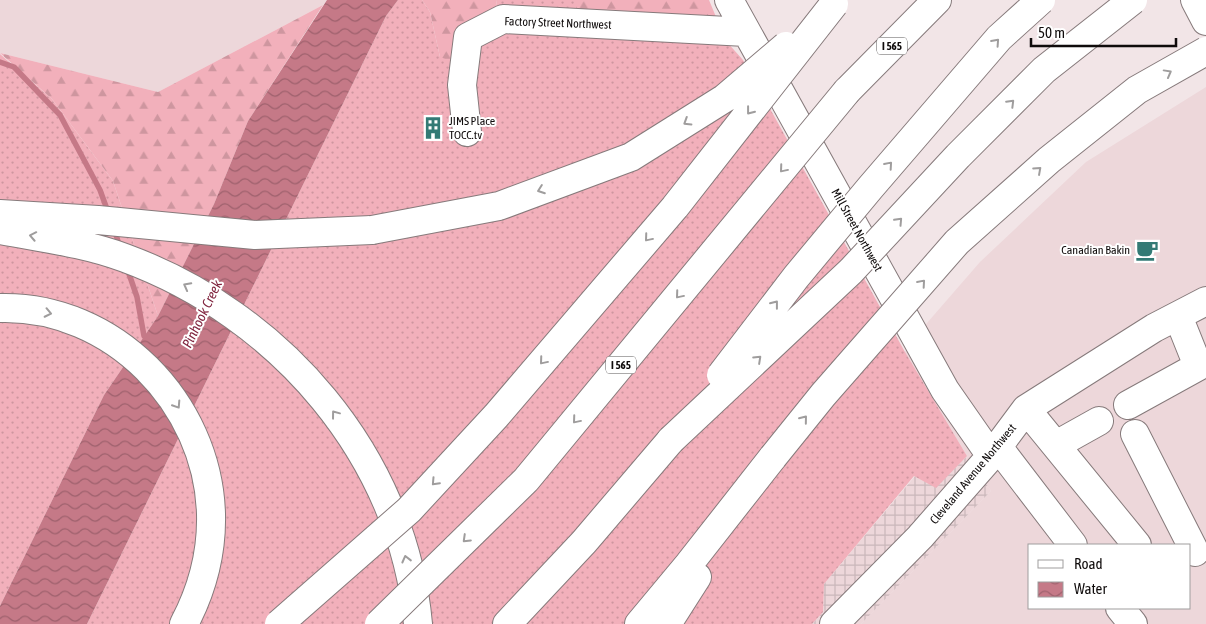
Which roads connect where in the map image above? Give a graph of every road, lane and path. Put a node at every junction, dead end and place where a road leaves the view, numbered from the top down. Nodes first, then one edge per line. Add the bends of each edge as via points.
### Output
1 (729, 0) edge
2 (919, 0) edge
3 (937, 0) edge
4 (1040, 0) edge
5 (1133, 0) edge
6 (1195, 0) edge
7 (836, 2) edge
8 (1206, 21) edge
9 (746, 32) junction
10 (1206, 51) edge
11 (847, 91) junction
12 (467, 132) dead end
13 (0, 214) edge
14 (0, 230) edge
15 (1206, 302) edge
16 (0, 308) edge
17 (1178, 316) junction
18 (1202, 364) edge
19 (1128, 406) dead end
20 (1026, 409) junction
21 (1100, 421) dead end
22 (1135, 434) dead end
23 (671, 440) junction
24 (1056, 445) junction
25 (994, 452) junction
26 (773, 457) junction
27 (1071, 544) edge
28 (1136, 544) edge
29 (1197, 551) edge
30 (1121, 609) edge
31 (184, 624) edge
32 (279, 624) edge
33 (379, 624) edge
34 (418, 624) edge
35 (507, 624) edge
36 (639, 624) edge
37 (667, 624) edge
38 (834, 624) edge
39 (1133, 624) edge

1 - 9 main road, Mill Street Northwest
2 - 11 main road
3 - 11 main road, I 565
23 -> 4 main road, bridge via 796,277 870,188 1000,38
23 -> 5 main road, bridge via 851,271 1044,70
6 - 8 main road
7 -> 13 main road, bridge via 725,98 631,157 499,206 372,230 255,235
7 -> 32 main road, bridge via 675,207 496,416 409,510
9 - 12 main road, Factory Street Northwest via 503,19 468,36 462,85
9 - 25 main road, Mill Street Northwest via 945,390
26 -> 10 main road, bridge via 957,242 1049,160 1137,90
11 -> 33 main road, I 565, bridge via 526,480
34 -> 14 main road, bridge via 404,552 379,486 344,425 293,364 232,314 157,271 92,247
15 - 17 main road, Cleveland Avenue Northwest
16 -> 31 main road via 66,317 113,340 153,373 183,415 203,463 211,514 206,565
17 - 18 main road
17 - 20 main road, Cleveland Avenue Northwest
18 - 19 main road
20 - 24 main road
20 - 25 main road, Cleveland Avenue Northwest
21 - 24 main road
22 - 29 main road
23 - 35 main road via 584,542
24 - 28 main road
25 - 27 main road, Mill Street Northwest
25 - 38 main road, Cleveland Avenue Northwest via 920,537
26 - 36 main road
26 - 37 main road
30 - 39 main road

